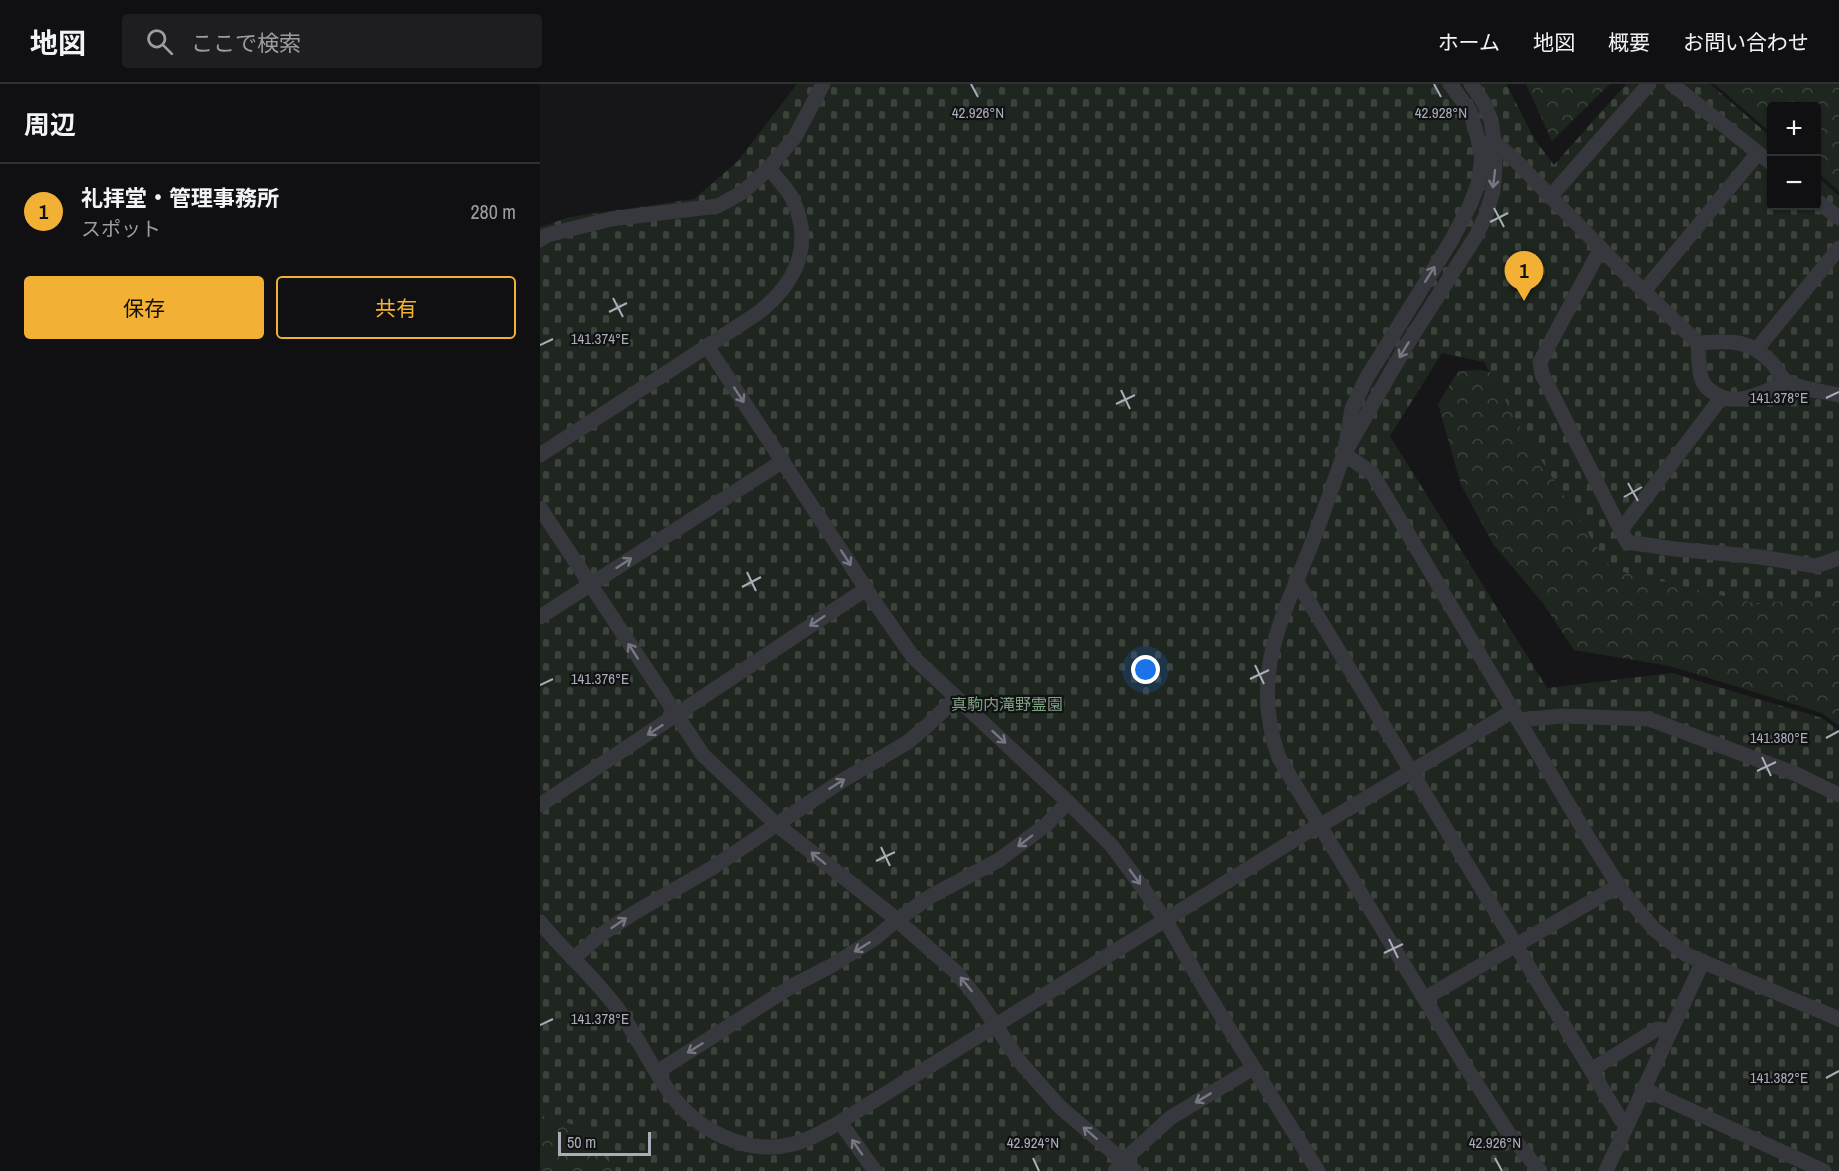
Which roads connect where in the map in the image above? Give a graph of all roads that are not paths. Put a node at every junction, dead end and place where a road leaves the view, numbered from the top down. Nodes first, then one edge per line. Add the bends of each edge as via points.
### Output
1 (823, 84) edge
2 (1450, 84) edge
3 (1471, 84) edge
4 (1649, 84) edge
5 (1672, 84) edge
6 (1487, 143) junction
7 (1758, 153) junction
8 (1767, 160) edge
9 (769, 168) junction
10 (1550, 196) junction
11 (1821, 204) edge
12 (1839, 218) edge
13 (540, 240) edge
14 (1601, 248) junction
15 (1839, 248) edge
16 (1644, 291) junction
17 (1698, 343) junction
18 (707, 346) junction
19 (1757, 349) junction
20 (1788, 382) junction
21 (1839, 395) edge
22 (1721, 398) junction
23 (1344, 454) junction
24 (540, 455) edge
25 (783, 461) junction
26 (540, 508) edge
27 (1621, 530) junction
28 (1839, 558) edge
29 (1296, 580) junction
30 (590, 585) junction
31 (866, 589) junction
32 (540, 618) edge
33 (956, 698) junction
34 (676, 716) junction
35 (1515, 716) junction
36 (1411, 772) junction
37 (1839, 795) edge
38 (1068, 802) junction
39 (540, 805) edge
40 (776, 824) junction
41 (1320, 825) junction
42 (1618, 886) junction
43 (897, 920) junction
44 (1166, 921) junction
45 (540, 922) edge
46 (1515, 946) junction
47 (573, 959) junction
48 (1703, 962) junction
49 (1425, 998) junction
50 (1839, 1019) edge
51 (994, 1027) junction
52 (1671, 1031) junction
53 (1253, 1068) junction
54 (1591, 1070) junction
55 (657, 1072) junction
56 (1644, 1089) junction
57 (840, 1122) junction
58 (1628, 1124) junction
59 (1124, 1168) edge
60 (875, 1171) edge
61 (1318, 1171) edge
62 (1540, 1171) edge
63 (1606, 1171) edge
64 (1824, 1171) edge

1 - 9 lane via 795,137
2 - 6 lane
3 - 6 lane via 1491,120
4 - 10 lane
5 - 7 lane
6 - 10 lane
6 - 23 lane via 1495,168 1486,215
7 - 8 lane
7 - 16 lane
9 - 13 lane via 743,192 718,206 611,219
9 - 18 lane via 792,197 802,250 792,277 775,300
10 - 14 lane
11 - 12 lane
14 - 16 lane
14 - 27 lane via 1540,362 1542,374
15 - 19 lane
16 - 17 lane
17 - 19 lane via 1739,342
17 - 22 lane via 1702,380
18 - 24 lane
18 -> 25 lane
19 - 20 lane
20 - 21 lane
20 - 22 lane via 1744,399
22 - 27 lane
23 - 29 lane
23 - 35 lane via 1372,472
30 -> 25 lane
25 -> 31 lane
26 - 30 lane
27 - 28 lane via 1627,542 1675,549 1816,566
29 - 36 lane
29 - 41 lane via 1271,655 1266,698 1279,758
30 - 32 lane
34 -> 30 lane
31 - 33 lane via 913,657
31 -> 34 lane
33 -> 38 lane
40 -> 33 lane via 908,742
34 -> 39 lane
34 - 40 lane via 703,755
35 - 36 lane
35 - 37 lane via 1649,719 1796,774
35 - 42 lane
36 - 41 lane
36 - 46 lane
38 -> 43 lane via 1046,825 999,860 954,882
38 -> 44 lane via 1112,846
43 -> 40 lane
47 -> 40 lane via 608,930 746,847
41 - 44 lane
41 - 49 lane
42 - 46 lane
42 - 48 lane via 1654,929 1687,955
51 -> 43 lane via 956,972
43 -> 55 lane via 874,939
44 - 51 lane
44 - 53 lane
45 - 47 lane
46 - 49 lane
46 - 54 lane
47 - 55 lane via 622,1014
48 - 50 lane
48 - 52 lane
49 - 62 lane via 1509,1134
51 - 57 lane
59 -> 51 lane via 1060,1107
52 - 54 lane via 1657,1029
52 - 56 lane
53 -> 59 lane via 1170,1118
53 - 61 lane
54 - 58 lane via 1621,1120
55 - 57 lane via 692,1118 733,1140 770,1148 794,1144
56 - 58 lane
56 - 64 lane
60 -> 57 lane
58 - 63 lane

